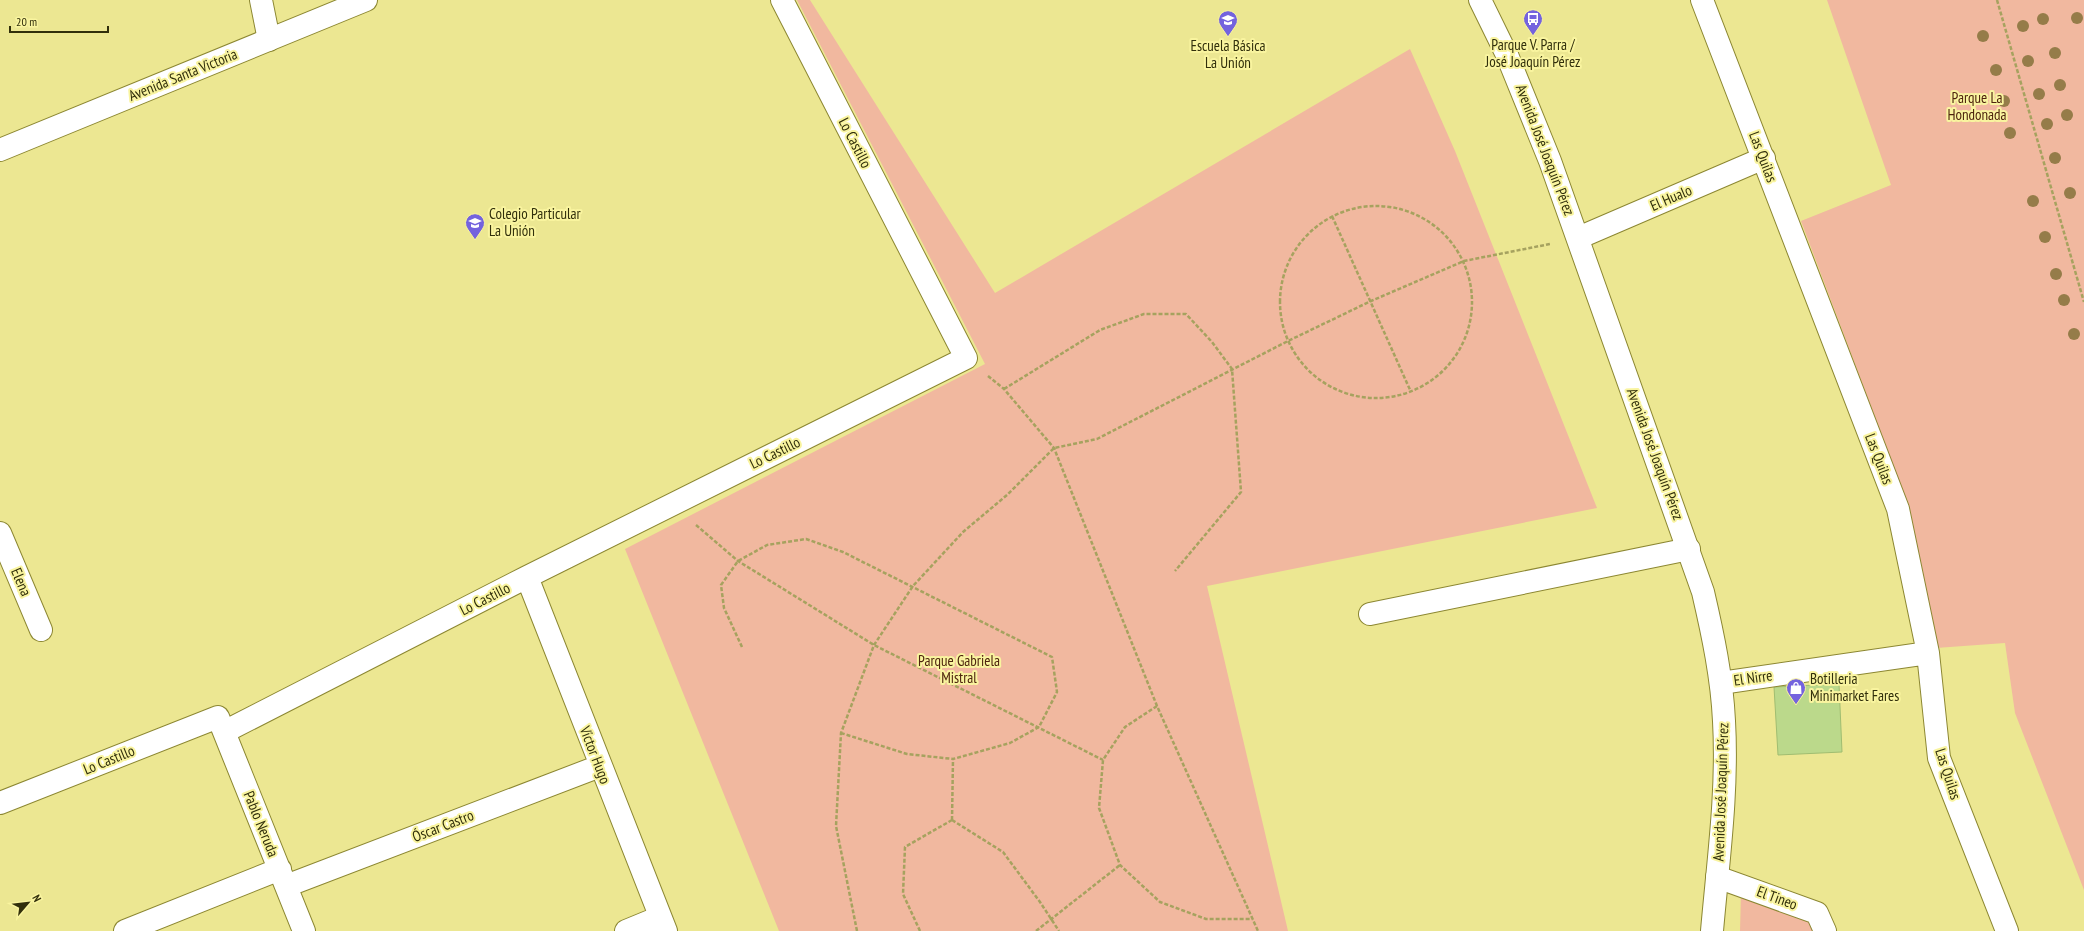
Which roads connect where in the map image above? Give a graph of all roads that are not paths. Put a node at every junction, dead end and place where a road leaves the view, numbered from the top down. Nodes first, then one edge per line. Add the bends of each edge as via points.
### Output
1 (261, 0) edge
2 (366, 0) edge
3 (782, 0) edge
4 (1480, 0) edge
5 (1702, 0) edge
6 (269, 40) junction
7 (0, 150) edge
8 (1764, 158) junction
9 (1578, 238) junction
10 (0, 533) edge
11 (1689, 548) junction
12 (527, 577) junction
13 (1370, 614) dead end
14 (41, 630) dead end
15 (1928, 653) junction
16 (1721, 683) junction
17 (221, 724) junction
18 (600, 766) junction
19 (0, 803) edge
20 (1717, 877) junction
21 (283, 878) junction
22 (663, 924) edge
23 (125, 931) edge
24 (304, 931) edge
25 (626, 931) edge
26 (1712, 931) edge
27 (1825, 931) edge
28 (2007, 931) edge

1 - 6 street
2 - 6 street, Avenida Santa Victoria
3 - 12 street, Lo Castillo via 966,358
4 - 9 street, Avenida José Joaquín Pérez via 1530,107
5 - 8 street, Las Quilas
6 - 7 street, Avenida Santa Victoria
8 - 9 street, El Hualo
8 - 15 street, Las Quilas via 1898,509
9 - 11 street, Avenida José Joaquín Pérez
10 - 14 street, Elena
11 - 13 street
11 - 16 street, Avenida José Joaquín Pérez via 1705,600
12 - 17 street, Lo Castillo
12 - 18 street, Víctor Hugo
15 - 16 street, El Nirre
15 - 28 street, Las Quilas via 1939,758
16 - 20 street, Avenida José Joaquín Pérez via 1725,761
17 - 19 street, Lo Castillo
17 - 21 street, Pablo Neruda
18 - 21 street, Óscar Castro
18 - 22 street, Víctor Hugo
20 - 26 street, Avenida José Joaquín Pérez
20 - 27 street, El Tineo via 1818,913
21 - 23 street, Óscar Castro
21 - 24 street, Pablo Neruda
22 - 25 street

